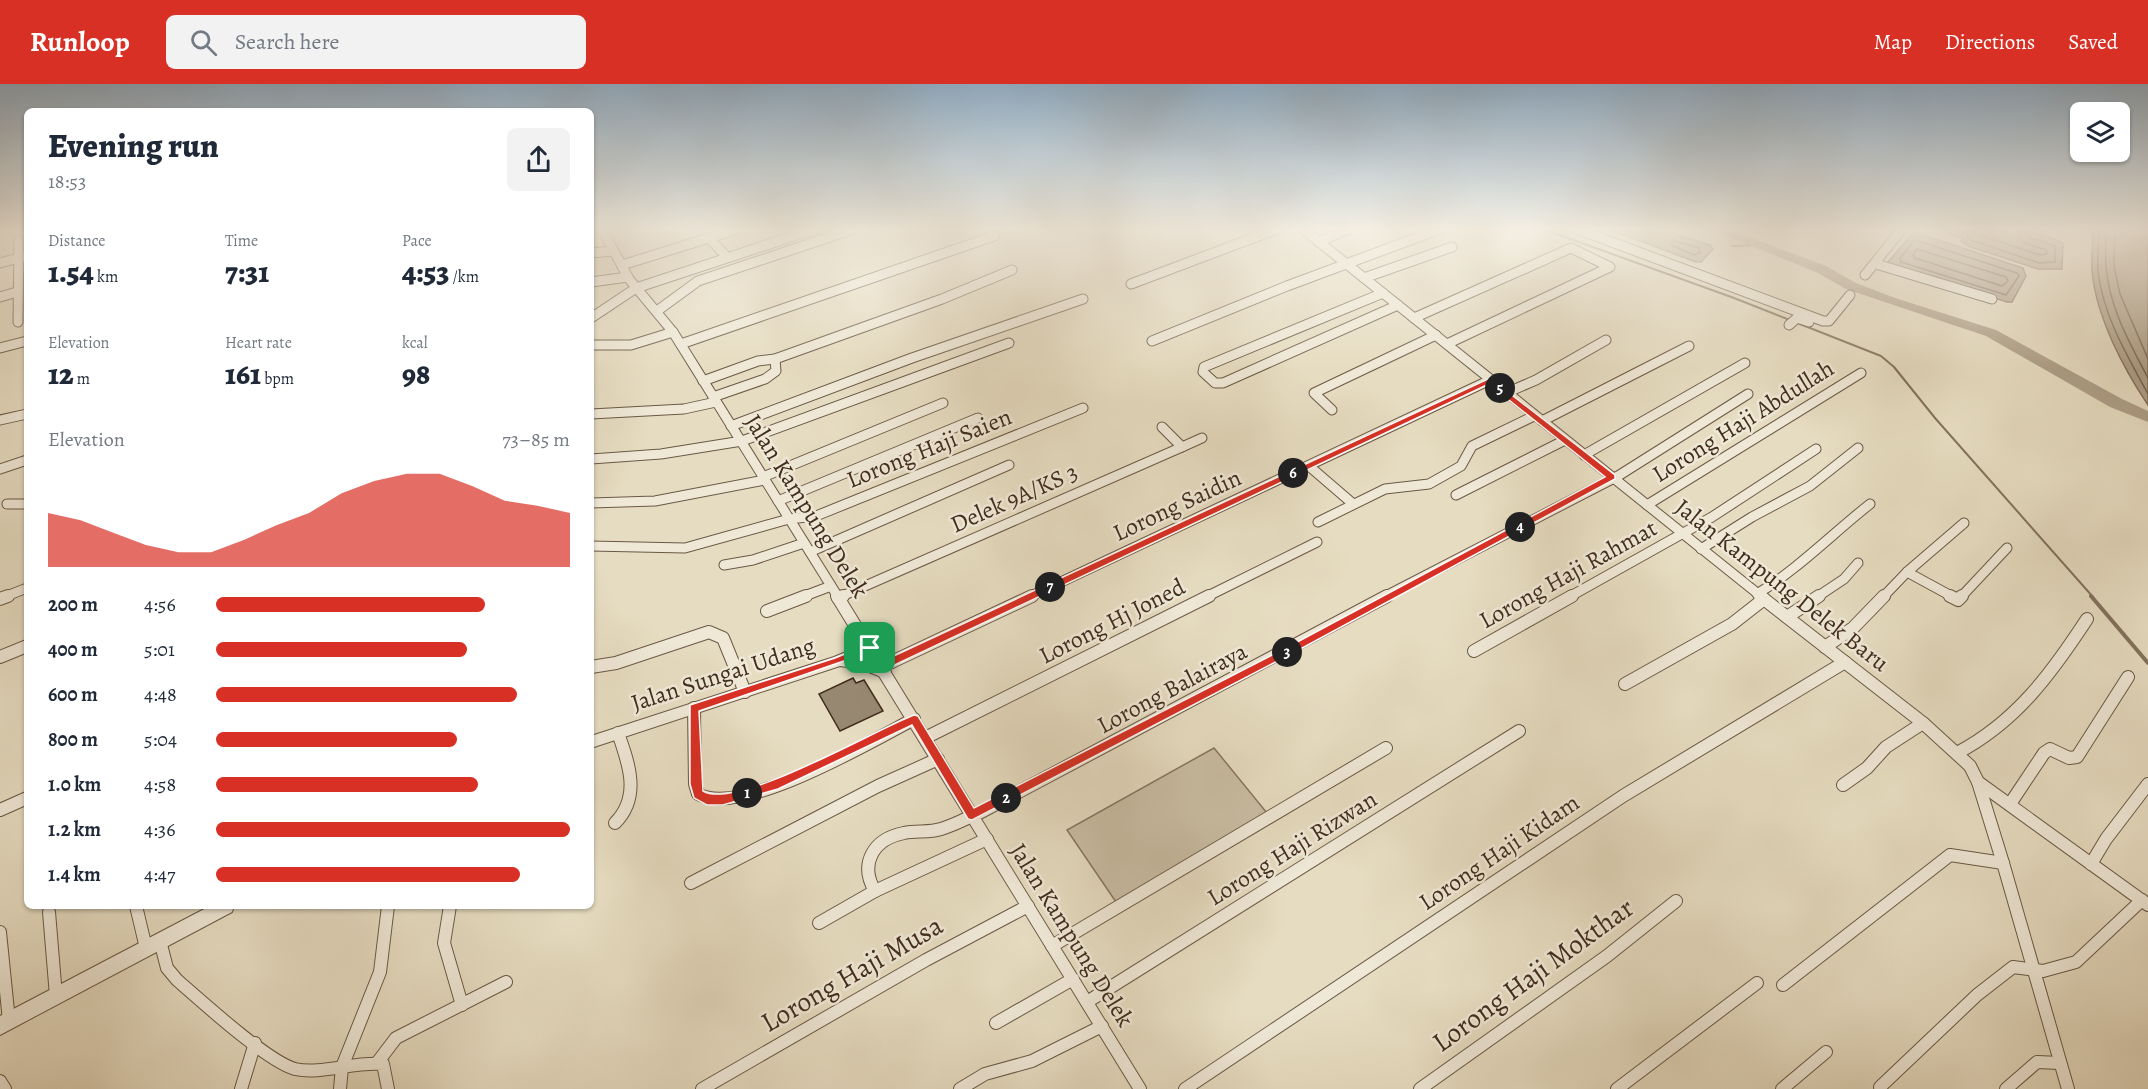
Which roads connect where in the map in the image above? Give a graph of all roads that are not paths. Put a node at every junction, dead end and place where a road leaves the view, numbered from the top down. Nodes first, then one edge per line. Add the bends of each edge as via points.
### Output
1 (20, 276) edge
2 (672, 276) edge
3 (713, 276) edge
4 (878, 276) edge
5 (998, 276) edge
6 (1153, 276) edge
7 (1316, 276) edge
8 (1361, 276) edge
9 (1370, 276) edge
10 (1508, 276) edge
11 (1591, 276) edge
12 (1703, 276) edge
13 (1914, 276) edge
14 (628, 277) joint
15 (1364, 278) junction
16 (594, 282) edge
17 (1131, 284) dead end
18 (636, 288) junction
19 (17, 292) junction
20 (1383, 293) junction
21 (1850, 295) dead end
22 (0, 297) edge
23 (1083, 299) dead end
24 (1992, 300) dead end
25 (1398, 305) junction
26 (594, 307) edge
27 (608, 307) junction
28 (657, 311) junction
29 (594, 316) edge
30 (1414, 318) junction
31 (1819, 319) junction
32 (18, 322) dead end
33 (1791, 323) dead end
34 (670, 329) junction
35 (1436, 335) junction
36 (1606, 340) dead end
37 (1152, 341) dead end
38 (24, 342) edge
39 (1009, 343) dead end
40 (681, 344) junction
41 (594, 345) edge
42 (1447, 345) junction
43 (1689, 346) dead end
44 (0, 348) edge
45 (912, 358) junction
46 (775, 359) junction
47 (1745, 363) dead end
48 (1861, 373) dead end
49 (924, 374) junction
50 (1490, 380) junction
51 (703, 381) junction
52 (1506, 393) junction
53 (1748, 394) dead end
54 (715, 399) junction
55 (943, 403) dead end
56 (1083, 408) dead end
57 (1332, 410) dead end
58 (594, 414) edge
59 (24, 415) edge
60 (978, 418) dead end
61 (1538, 418) junction
62 (0, 420) edge
63 (731, 426) junction
64 (1162, 427) dead end
65 (1202, 438) dead end
66 (1565, 440) junction
67 (742, 441) junction
68 (1182, 447) junction
69 (1858, 448) dead end
70 (1816, 449) dead end
71 (1584, 455) junction
72 (594, 459) edge
73 (24, 461) edge
74 (1009, 465) dead end
75 (1309, 466) junction
76 (0, 469) edge
77 (1612, 477) junction
78 (764, 479) junction
79 (1456, 495) dead end
80 (778, 501) junction
81 (594, 503) edge
82 (1352, 503) junction
83 (7, 504) dead end
84 (24, 504) edge
85 (1870, 504) dead end
86 (1647, 505) junction
87 (789, 519) junction
88 (1317, 522) dead end
89 (1964, 523) dead end
90 (1682, 533) junction
91 (1317, 542) dead end
92 (594, 546) edge
93 (807, 548) junction
94 (2007, 548) dead end
95 (1701, 549) junction
96 (1858, 563) dead end
97 (724, 566) dead end
98 (1907, 572) junction
99 (831, 586) junction
100 (24, 589) edge
101 (1761, 596) junction
102 (838, 598) junction
103 (0, 599) edge
104 (767, 610) dead end
105 (1787, 617) junction
106 (2087, 619) dead end
107 (24, 647) edge
108 (1825, 647) junction
109 (870, 648) junction
110 (1474, 651) dead end
111 (0, 657) edge
112 (838, 661) junction
113 (1845, 662) junction
114 (594, 667) edge
115 (882, 669) junction
116 (2128, 677) dead end
117 (1624, 684) dead end
118 (745, 692) junction
119 (694, 708) junction
120 (914, 719) junction
121 (1923, 723) junction
122 (1519, 731) dead end
123 (618, 734) junction
124 (925, 738) junction
125 (594, 741) edge
126 (1386, 748) dead end
127 (1957, 753) junction
128 (938, 759) junction
129 (1978, 782) junction
130 (2148, 784) edge
131 (1843, 785) dead end
132 (24, 799) edge
133 (2010, 804) junction
134 (0, 810) edge
135 (972, 815) junction
136 (615, 823) dead end
137 (987, 839) junction
138 (2003, 863) junction
139 (2091, 864) junction
140 (692, 883) dead end
141 (875, 891) junction
142 (1676, 901) dead end
143 (2145, 902) edge
144 (1028, 906) junction
145 (137, 909) edge
146 (214, 909) edge
147 (388, 909) edge
148 (450, 909) edge
149 (49, 912) dead end
150 (819, 923) dead end
151 (0, 932) edge
152 (153, 944) junction
153 (1052, 946) junction
154 (2032, 970) junction
155 (1072, 978) junction
156 (506, 982) dead end
157 (1757, 983) dead end
158 (1783, 985) dead end
159 (56, 996) junction
160 (1087, 1002) junction
161 (462, 1005) junction
162 (996, 1023) dead end
163 (5, 1024) edge
164 (1102, 1026) junction
165 (255, 1043) junction
166 (1826, 1052) dead end
167 (377, 1063) junction
168 (2060, 1063) junction
169 (342, 1067) junction
170 (0, 1082) edge
171 (1880, 1087) dead end
172 (5, 1089) edge
173 (241, 1089) edge
174 (340, 1089) edge
175 (388, 1089) edge
176 (702, 1089) edge
177 (960, 1089) edge
178 (1140, 1089) edge
179 (1185, 1089) edge
180 (1420, 1089) edge
181 (1617, 1089) edge
182 (1782, 1089) edge
183 (2006, 1089) edge
184 (2068, 1089) edge

1 - 19 street
2 - 18 street
3 - 28 street via 698,281
4 - 40 street
5 - 46 street
6 - 17 street
7 - 37 street
8 - 15 street, Jalan Kampung Delek Baru
9 - 15 street
10 - 30 street
11 - 42 street
12 - 31 street
13 - 24 street
14 - 16 street
14 - 18 street, Jalan Kampung Delek
15 - 20 street, Jalan Kampung Delek Baru
18 - 27 street
18 - 28 street, Jalan Kampung Delek
19 - 22 street
19 - 32 street
20 - 25 street, Jalan Kampung Delek Baru
20 - 25 street via 1204,367 1203,372 1223,383
21 - 31 street via 1829,321
23 - 45 street
25 - 30 street, Jalan Kampung Delek Baru
26 - 27 street
27 - 29 street
28 - 34 street, Jalan Kampung Delek
30 - 35 street, Jalan Kampung Delek Baru
31 - 33 street via 1818,324 1797,318
34 - 40 street, Jalan Kampung Delek
34 - 41 street via 631,345
35 - 42 street, Jalan Kampung Delek Baru
35 - 57 street via 1316,392
36 - 52 street
38 - 44 street
39 - 49 street
40 - 51 street, Jalan Kampung Delek
42 - 50 street, Jalan Kampung Delek Baru
43 - 61 street
45 - 49 street
45 - 63 street
46 - 51 street via 758,361
46 - 54 street via 776,371 765,379
47 - 71 street
48 - 86 street, Lorong Haji Abdullah
49 - 67 street
50 - 52 street, Jalan Kampung Delek Baru
50 - 75 street, Lorong Saidin
51 - 54 street, Jalan Kampung Delek
52 - 61 street, Jalan Kampung Delek Baru
53 - 77 street, Lorong Balairaya
54 - 58 street via 684,409
54 - 63 street, Jalan Kampung Delek
55 - 78 street
56 - 87 street, Lorong Haji Saien via 849,504 816,516
59 - 62 street
60 - 80 street
61 - 66 street, Jalan Kampung Delek Baru
61 - 82 street via 1472,446 1461,466 1429,484 1385,489
63 - 67 street, Jalan Kampung Delek
64 - 68 street
65 - 68 street, Delek 9A/KS 3
66 - 71 street, Jalan Kampung Delek Baru
66 - 79 street
67 - 72 street via 661,454
67 - 78 street, Jalan Kampung Delek
68 - 102 street, Delek 9A/KS 3
69 - 95 street via 1810,486
70 - 90 street, Lorong Haji Rahmat
71 - 77 street, Jalan Kampung Delek Baru
73 - 76 street
74 - 93 street
75 - 82 street
75 - 115 street, Lorong Saidin
77 - 86 street, Jalan Kampung Delek Baru
77 - 135 street, Lorong Balairaya via 1289,651
78 - 80 street, Jalan Kampung Delek
78 - 81 street via 655,501
80 - 87 street, Jalan Kampung Delek
82 - 88 street
83 - 84 street
85 - 101 street
86 - 90 street, Jalan Kampung Delek Baru
87 - 92 street, Lorong Haji Saien via 685,548
87 - 93 street, Jalan Kampung Delek
89 - 98 street
90 - 95 street, Jalan Kampung Delek Baru
90 - 110 street, Lorong Haji Rahmat
91 - 124 street, Lorong Hj Joned
93 - 97 street
93 - 99 street, Jalan Kampung Delek
94 - 98 street via 1958,600
95 - 101 street, Jalan Kampung Delek Baru
96 - 105 street via 1844,579
98 - 108 street via 1853,628
99 - 102 street, Jalan Kampung Delek
99 - 104 street
100 - 103 street
101 - 105 street, Jalan Kampung Delek Baru
101 - 117 street via 1732,624
102 - 109 street, Jalan Kampung Delek
105 - 108 street, Jalan Kampung Delek Baru
106 - 127 street via 2058,664 2015,715 1984,741
107 - 111 street
108 - 113 street, Jalan Kampung Delek Baru
109 - 112 street, Jalan Sungai Udang
109 - 115 street, Jalan Kampung Delek
112 - 115 street
112 - 118 street, Jalan Sungai Udang
113 - 121 street, Jalan Kampung Delek Baru
113 - 179 street, Lorong Haji Kidam via 1623,796
114 - 118 street via 709,632 723,638
115 - 120 street, Jalan Kampung Delek
116 - 133 street via 2077,757 2069,758 2050,749 2044,753
118 - 119 street, Jalan Sungai Udang
119 - 120 street via 695,784 698,794 715,800 778,784
119 - 123 street, Jalan Sungai Udang
120 - 124 street, Jalan Kampung Delek
121 - 127 street, Jalan Kampung Delek Baru
121 - 131 street via 1886,747 1867,768
122 - 160 street, Lorong Haji Rizwan
123 - 125 street, Jalan Sungai Udang
123 - 136 street via 626,753 632,800 624,816
124 - 128 street, Jalan Kampung Delek
126 - 153 street
127 - 129 street, Jalan Kampung Delek Baru
128 - 135 street, Jalan Kampung Delek
128 - 140 street
129 - 133 street
129 - 138 street, Jalan Kampung Delek Baru
130 - 139 street
132 - 134 street
133 - 139 street
135 - 137 street, Jalan Kampung Delek
135 - 141 street, Lorong Balairaya via 940,830 909,830 885,841 869,856 865,866
137 - 141 street
137 - 144 street, Jalan Kampung Delek
138 - 154 street, Jalan Kampung Delek Baru
138 - 158 street via 1950,855
139 - 143 street
141 - 150 street
142 - 180 street, Lorong Haji Mokthar via 1607,956
143 - 154 street via 2076,962 2051,970
144 - 153 street, Jalan Kampung Delek
144 - 176 street, Lorong Haji Musa
145 - 152 street
146 - 152 street
147 - 169 street via 381,972
148 - 161 street via 444,943
149 - 159 street
151 - 163 street
152 - 159 street
152 - 165 street via 168,970 190,994
153 - 155 street, Jalan Kampung Delek
154 - 168 street, Jalan Kampung Delek Baru
154 - 171 street via 2013,967 1977,995
155 - 160 street, Jalan Kampung Delek
155 - 162 street
156 - 161 street
157 - 181 street
159 - 163 street
160 - 164 street, Jalan Kampung Delek
161 - 167 street via 396,1038
164 - 177 street via 1032,1061 985,1074
164 - 178 street, Jalan Kampung Delek
165 - 169 street via 294,1069
165 - 173 street
166 - 182 street
167 - 169 street
167 - 175 street via 383,1064
168 - 183 street via 2037,1062
168 - 184 street, Jalan Kampung Delek Baru
169 - 174 street
170 - 172 street

